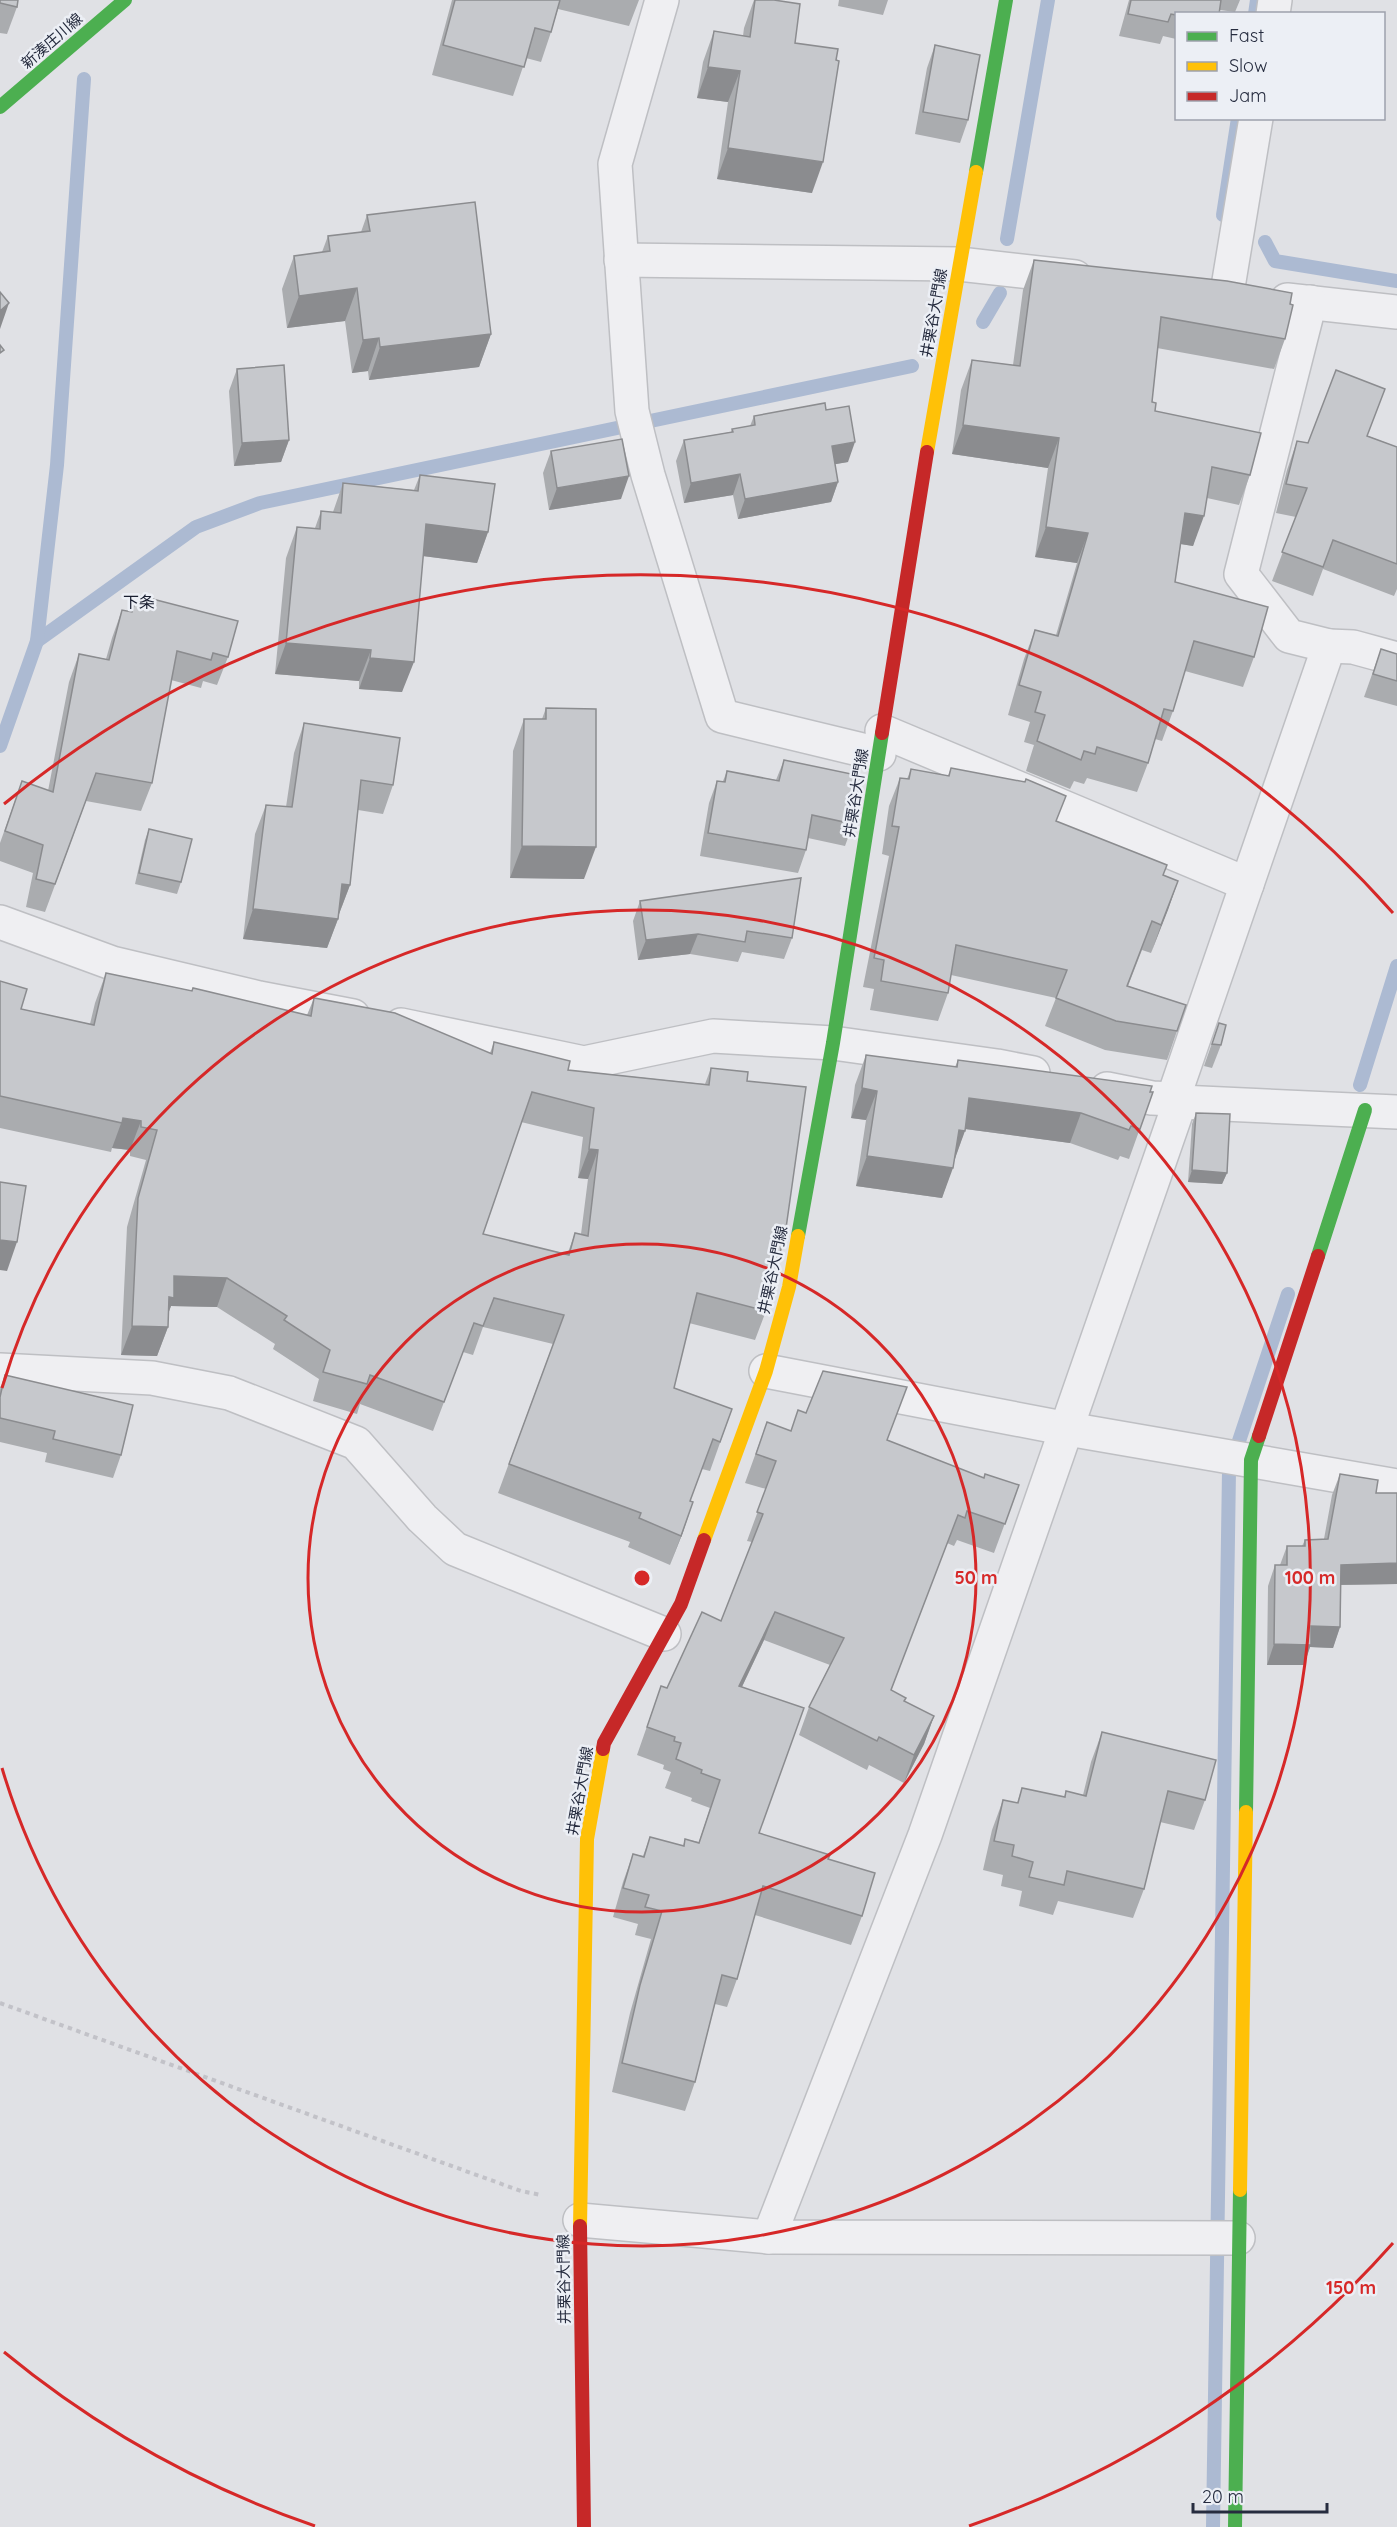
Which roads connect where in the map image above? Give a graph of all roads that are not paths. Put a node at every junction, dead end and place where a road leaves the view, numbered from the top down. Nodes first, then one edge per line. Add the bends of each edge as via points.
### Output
1 (125, 0) edge
2 (662, 0) edge
3 (1006, 0) edge
4 (0, 107) edge
5 (1256, 120) edge
6 (621, 260) junction
7 (959, 264) junction
8 (1099, 279) edge
9 (1192, 289) edge
10 (1247, 295) junction
11 (1310, 302) junction
12 (1397, 312) edge
13 (1329, 646) junction
14 (1397, 659) edge
15 (880, 743) junction
16 (1247, 884) junction
17 (0, 922) edge
18 (833, 1043) junction
19 (1177, 1100) junction
20 (1381, 1111) edge
21 (0, 1370) edge
22 (766, 1371) junction
23 (1068, 1429) junction
24 (1251, 1460) junction
25 (1397, 1486) edge
26 (664, 1634) junction
27 (580, 2211) junction
28 (769, 2237) junction
29 (1238, 2238) junction
30 (584, 2527) edge
31 (1235, 2527) edge

1 - 4 main road, 新湊庄川線
2 - 6 street via 615,164
3 - 7 main road, 井栗谷大門線
5 - 10 street
6 - 7 street
6 - 15 street via 632,411 722,716
7 - 8 street
7 - 15 main road, 井栗谷大門線
9 - 10 street
10 - 11 street
11 - 12 street
11 - 13 street via 1241,574 1289,636
13 - 14 street via 1353,647
13 - 16 street
15 - 16 street
15 - 18 main road, 井栗谷大門線
16 - 19 street
17 - 18 street via 112,963 259,998 584,1063 713,1036
18 - 19 street via 997,1066
18 - 22 main road, 井栗谷大門線 via 789,1287
19 - 20 street
19 - 23 street
20 - 24 main road
21 - 26 street via 152,1378 229,1393 356,1443 455,1549
22 - 23 street
22 - 26 main road, 井栗谷大門線 via 681,1604
23 - 24 street
23 - 28 street via 925,1835
24 - 25 street
24 - 29 main road
26 - 27 main road, 井栗谷大門線 via 604,1743 587,1839
27 - 28 street
27 - 30 main road, 井栗谷大門線
28 - 29 street
29 - 31 main road

